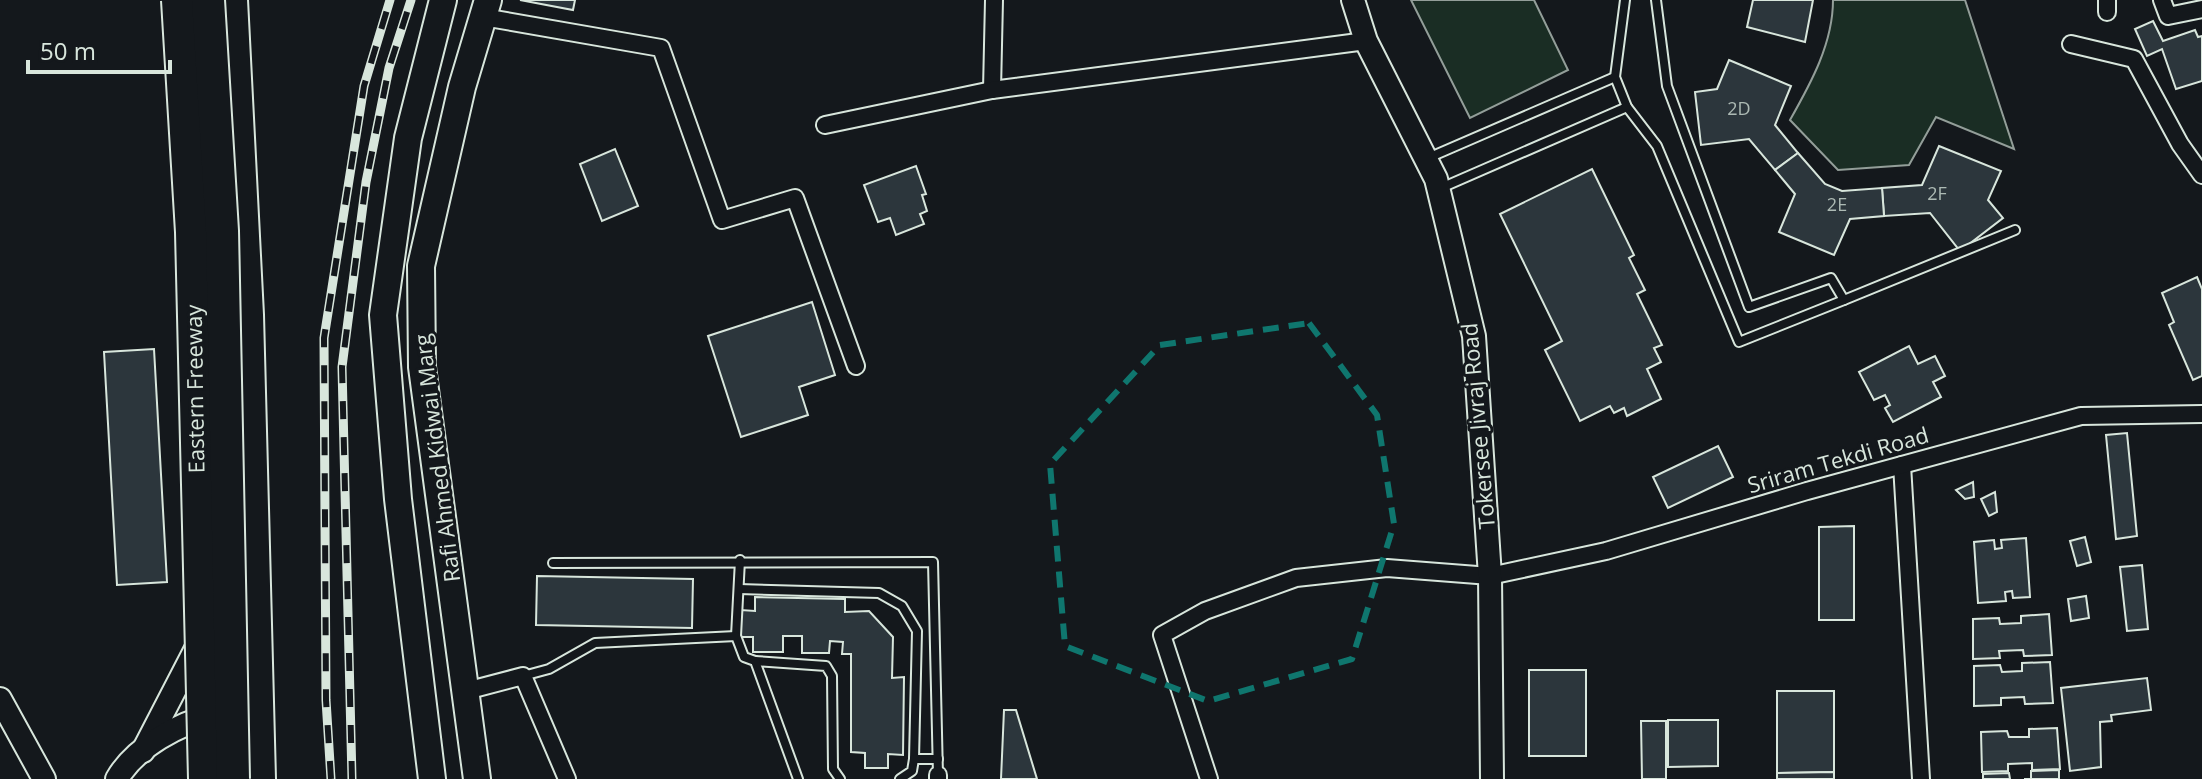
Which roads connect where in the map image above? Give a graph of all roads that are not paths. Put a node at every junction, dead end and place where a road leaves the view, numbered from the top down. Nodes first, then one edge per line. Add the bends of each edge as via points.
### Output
1 (178, 0) edge
2 (185, 0) edge
3 (211, 0) edge
4 (231, 0) edge
5 (443, 0) edge
6 (994, 0) edge
7 (1353, 0) edge
8 (1625, 0) edge
9 (1656, 0) edge
10 (2162, 0) edge
11 (486, 8) edge
12 (2202, 9) edge
13 (1366, 41) junction
14 (2071, 44) dead end
15 (1615, 77) junction
16 (992, 90) junction
17 (1627, 107) junction
18 (825, 125) dead end
19 (408, 138) junction
20 (448, 149) junction
21 (1425, 159) junction
22 (2202, 175) edge
23 (1439, 189) junction
24 (2015, 230) dead end
25 (1844, 300) junction
26 (856, 366) dead end
27 (195, 380) junction
28 (2202, 414) edge
29 (1902, 465) junction
30 (740, 560) junction
31 (553, 563) dead end
32 (1490, 576) junction
33 (739, 589) junction
34 (207, 628) junction
35 (736, 636) junction
36 (755, 661) junction
37 (523, 676) junction
38 (466, 691) junction
39 (0, 699) edge
40 (424, 702) junction
41 (246, 708) junction
42 (209, 716) junction
43 (142, 752) junction
44 (914, 759) junction
45 (938, 771) edge
46 (44, 779) edge
47 (117, 779) edge
48 (186, 779) edge
49 (205, 779) edge
50 (211, 779) edge
51 (233, 779) edge
52 (250, 779) edge
53 (259, 779) edge
54 (432, 779) edge
55 (477, 779) edge
56 (567, 779) edge
57 (798, 779) edge
58 (840, 779) edge
59 (900, 779) edge
60 (1209, 779) edge
61 (1492, 779) edge
62 (1921, 779) edge

1 - 27 highway, Eastern Freeway, bridge
2 - 34 street
3 - 41 street via 238,379
3 - 51 highway, Eastern Freeway, bridge via 222,231
4 - 53 highway via 247,315
5 - 19 main road, Rafi Ahmed Kidwai Marg
6 - 16 street
7 - 13 street, Tokersee Jivraj Road
8 - 15 lane
9 - 25 lane via 1667,86 1749,307 1831,278
10 - 12 street via 2168,16
11 - 20 main road, Rafi Ahmed Kidwai Marg
11 - 26 street via 661,48 722,220 795,198
13 - 16 street
13 - 21 street, Tokersee Jivraj Road
14 - 22 street via 2134,59
15 - 17 lane
15 - 21 lane
16 - 18 street
17 - 23 lane
17 - 25 lane via 1657,146 1739,342
19 - 20 main road
19 - 40 main road, Rafi Ahmed Kidwai Marg via 383,315 398,499
20 - 38 main road, Rafi Ahmed Kidwai Marg via 421,266 422,367
21 - 23 street, Tokersee Jivraj Road
23 - 32 street, Tokersee Jivraj Road via 1474,336
24 - 25 lane
27 - 48 highway, bridge via 187,426
27 - 49 highway, Eastern Freeway, bridge
28 - 29 street, Sriram Tekdi Road via 2081,416
29 - 32 street, Sriram Tekdi Road via 1606,551
29 - 62 street
30 - 31 lane
30 - 33 lane
30 - 45 lane via 933,562
32 - 60 street, Sriram Tekdi Road via 1387,568 1296,578 1205,611 1162,635
32 - 61 street, Tokersee Jivraj Road
33 - 35 lane
33 - 44 lane via 879,593 902,606 917,631
34 - 42 street
34 - 43 street
35 - 36 lane via 744,657
35 - 37 lane via 595,643 549,669
36 - 57 lane
36 - 58 lane via 826,666 832,676 833,769
37 - 38 street
37 - 56 street
38 - 40 main road
38 - 55 main road, Rafi Ahmed Kidwai Marg
39 - 46 street
40 - 54 main road, Rafi Ahmed Kidwai Marg
41 - 42 street
41 - 52 street
42 - 43 street via 172,731
42 - 50 street
43 - 47 street
44 - 45 lane
44 - 59 lane via 912,771

